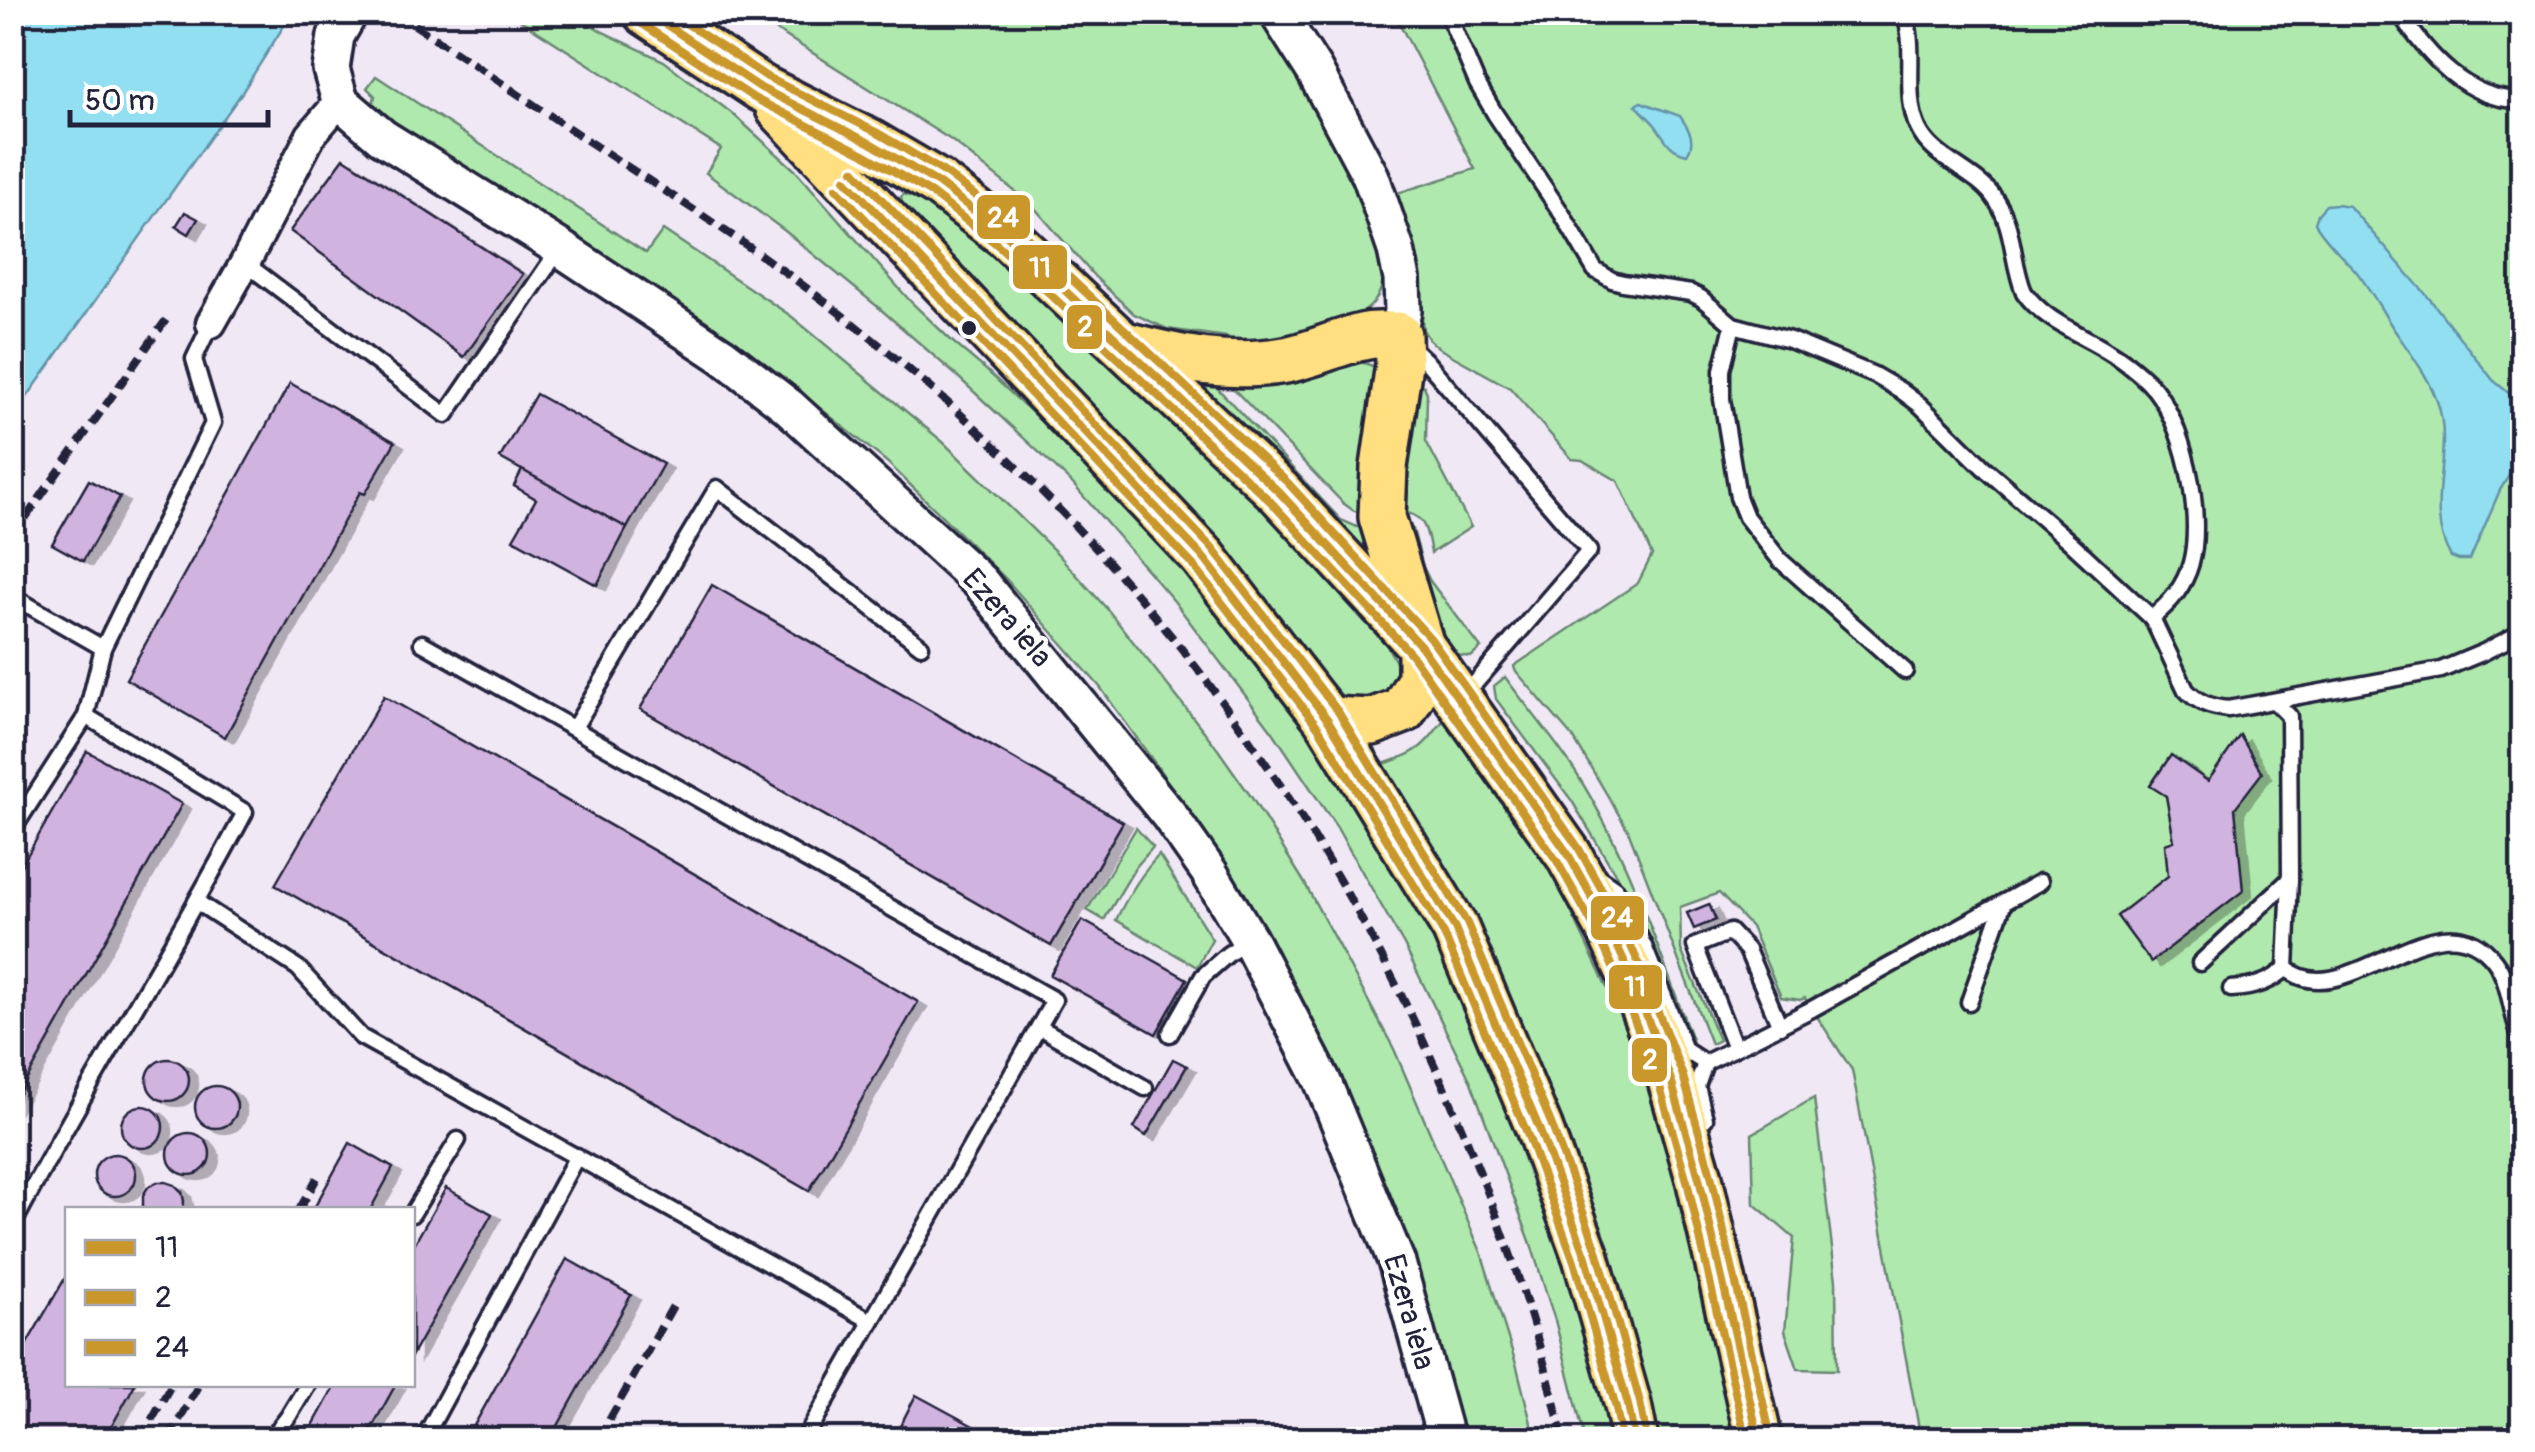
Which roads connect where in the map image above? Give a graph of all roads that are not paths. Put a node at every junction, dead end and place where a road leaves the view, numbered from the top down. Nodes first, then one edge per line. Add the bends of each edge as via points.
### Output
1 (350, 12) edge
2 (646, 12) edge
3 (1277, 12) edge
4 (1446, 12) edge
5 (1904, 12) edge
6 (2399, 12) edge
7 (761, 88) junction
8 (2522, 100) edge
9 (340, 101) junction
10 (560, 248) junction
11 (246, 262) junction
12 (1719, 312) junction
13 (211, 323) joint
14 (1733, 325) junction
15 (1758, 332) junction
16 (1398, 336) junction
17 (1122, 344) junction
18 (1726, 353) junction
19 (12, 596) edge
20 (2135, 602) junction
21 (2171, 602) junction
22 (2152, 618) junction
23 (2522, 632) edge
24 (2162, 638) junction
25 (422, 643) dead end
26 (921, 646) dead end
27 (1420, 646) junction
28 (103, 648) junction
29 (1905, 671) dead end
30 (2296, 698) junction
31 (1461, 700) junction
32 (2276, 702) junction
33 (86, 716) junction
34 (2289, 716) junction
35 (1328, 720) junction
36 (574, 728) junction
37 (12, 832) edge
38 (1568, 854) junction
39 (2290, 879) junction
40 (2040, 882) dead end
41 (198, 902) junction
42 (2004, 902) junction
43 (1250, 940) junction
44 (2200, 963) dead end
45 (2286, 968) junction
46 (2231, 988) dead end
47 (1969, 1002) dead end
48 (1780, 1026) junction
49 (1039, 1027) junction
50 (1170, 1034) dead end
51 (2522, 1040) edge
52 (1736, 1048) junction
53 (1705, 1063) junction
54 (1145, 1088) dead end
55 (458, 1140) dead end
56 (577, 1156) junction
57 (415, 1209) edge
58 (12, 1227) edge
59 (1720, 1268) junction
60 (871, 1321) junction
61 (306, 1387) edge
62 (270, 1440) edge
63 (423, 1440) edge
64 (804, 1440) edge
65 (1444, 1440) edge
66 (1634, 1440) edge
67 (1759, 1440) edge

1 - 9 street via 336,36 331,69
2 - 7 main road
3 - 16 street via 1372,177 1402,279
4 - 12 lane via 1477,83 1595,270 1623,283 1691,293
5 - 21 lane via 1919,131 1998,202 2024,292 2051,318 2134,369 2172,416 2195,531 2190,565
6 - 8 lane via 2422,45 2462,80 2488,95
7 - 17 main road via 938,184 1007,236
7 - 35 main road via 1203,558
9 - 10 street, Ezera iela via 382,137
9 - 11 street via 311,134
10 - 11 lane via 446,414
10 - 43 street, Ezera iela via 788,406 980,582 1169,815
11 - 13 street
12 - 14 lane
12 - 18 lane
13 - 28 lane via 194,359 213,422
14 - 15 lane
14 - 18 lane
15 - 18 lane via 1738,337
15 - 20 lane via 1830,356 1900,390
16 - 17 main road via 1369,336 1254,364 1177,359
16 - 27 main road via 1382,517
16 - 31 lane via 1588,551
17 - 27 main road via 1279,492
18 - 29 lane via 1722,399 1746,517 1780,560
19 - 28 lane
20 - 21 lane
20 - 22 lane
21 - 22 lane
21 - 24 lane
22 - 24 lane
23 - 30 lane via 2441,670
24 - 32 lane via 2186,690 2202,703 2228,709
25 - 36 lane
26 - 36 lane via 717,488
27 - 31 main road
27 - 35 main road via 1421,679 1403,710 1372,722
28 - 33 lane
30 - 32 lane
30 - 34 lane
31 - 38 main road
32 - 34 lane
33 - 37 lane
33 - 41 lane via 245,812
34 - 39 lane
35 - 66 main road via 1470,964 1586,1257
36 - 49 lane via 1054,1000
38 - 53 lane via 1616,889 1685,1050
38 - 59 main road via 1610,930 1656,1038
39 - 44 lane
39 - 45 lane
40 - 42 lane
41 - 56 lane via 298,968 361,1038
41 - 58 lane
42 - 47 lane
42 - 48 lane
43 - 50 lane via 1203,976
43 - 65 street, Ezera iela via 1322,1080 1397,1263
45 - 46 lane via 2271,980
45 - 51 lane via 2299,977 2336,977 2428,940 2464,940 2495,961
48 - 52 lane
48 - 52 lane via 1747,950 1730,932 1696,946
49 - 54 lane
49 - 60 lane
52 - 53 lane
53 - 59 lane via 1697,1086 1722,1192
55 - 57 lane
56 - 60 lane
56 - 63 lane
59 - 67 main road
60 - 64 lane
61 - 62 lane

